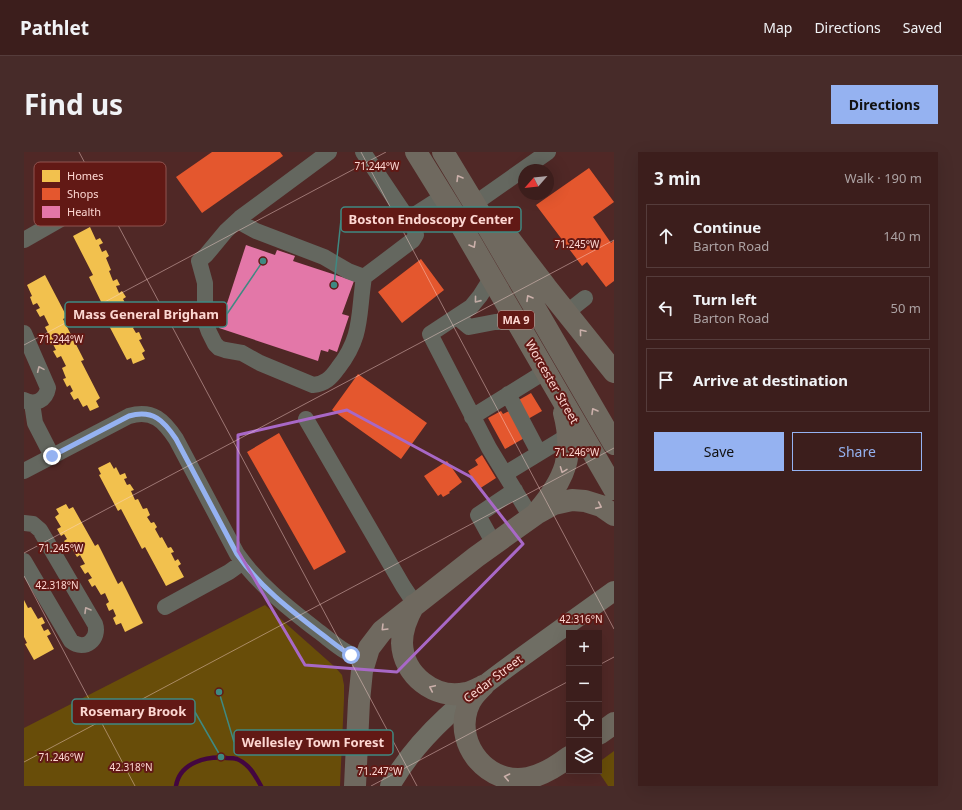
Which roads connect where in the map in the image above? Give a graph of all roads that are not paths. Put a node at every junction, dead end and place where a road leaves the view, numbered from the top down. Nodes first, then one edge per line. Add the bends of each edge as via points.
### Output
1 (329, 152) edge
2 (363, 152) edge
3 (416, 152) edge
4 (443, 152) edge
5 (548, 152) edge
6 (444, 196) junction
7 (474, 204) junction
8 (240, 218) junction
9 (408, 219) junction
10 (48, 226) edge
11 (24, 240) edge
12 (364, 277) junction
13 (492, 277) junction
14 (585, 298) dead end
15 (566, 313) junction
16 (463, 322) junction
17 (518, 322) junction
18 (24, 333) edge
19 (612, 364) edge
20 (546, 371) junction
21 (557, 391) junction
22 (508, 394) junction
23 (28, 402) edge
24 (472, 417) junction
25 (306, 419) dead end
26 (569, 435) junction
27 (614, 444) edge
28 (539, 453) junction
29 (52, 456) junction
30 (24, 471) edge
31 (505, 474) junction
32 (614, 489) edge
33 (515, 490) junction
34 (533, 515) junction
35 (614, 515) edge
36 (24, 523) edge
37 (494, 544) junction
38 (24, 561) edge
39 (243, 562) junction
40 (614, 591) edge
41 (415, 604) junction
42 (165, 607) dead end
43 (365, 660) junction
44 (483, 686) junction
45 (614, 723) edge
46 (602, 732) edge
47 (563, 761) edge
48 (355, 786) edge
49 (390, 786) edge
50 (538, 786) edge

1 - 8 street
2 - 9 street
3 - 6 highway, Worcester Street / MA 9
7 -> 4 highway, Worcester Street / MA 9
5 - 7 street
6 - 9 street
6 -> 13 highway, Worcester Street / MA 9
7 - 15 highway via 507,235
27 -> 7 highway, Worcester Street / MA 9
8 - 12 street via 256,231 324,257
8 - 12 street via 199,261 205,283 206,327 219,348 242,353 310,385 320,385 331,378 354,344 360,320
9 - 12 street via 416,232 415,238
10 - 11 street
13 -> 16 street via 478,300 468,310
13 - 17 highway, Worcester Street / MA 9
14 - 15 street
19 -> 15 highway
16 - 17 street
16 - 24 street via 430,334
17 - 20 highway, Worcester Street / MA 9
23 -> 18 street via 42,400 48,388
20 - 21 highway, Worcester Street / MA 9
20 - 22 street
21 - 26 highway
21 - 32 highway, Worcester Street / MA 9
22 - 24 street
22 - 28 street
23 - 29 street
24 - 31 street
25 - 41 street
26 - 28 street
26 -> 34 highway via 569,450 563,473 553,492
28 - 31 street
29 - 30 street
29 - 39 street via 129,416 143,414 156,418 167,426 176,439
31 - 33 street
33 - 34 street
33 - 37 street via 478,515
34 -> 35 highway via 554,504 572,500 596,504
34 - 37 highway
38 -> 36 street via 71,641 81,645 92,640 96,634 96,627 83,603 40,530 33,524
37 - 41 highway
39 - 42 street
39 - 43 street via 263,585 296,613 346,652
40 - 44 main road, Cedar Street
41 -> 43 highway via 382,631 369,648
44 -> 41 highway via 465,693 445,693 426,685 412,672 406,662 402,644 403,630
43 - 48 highway via 359,701
47 -> 44 highway via 536,776 521,779 502,776 488,770 474,756 466,737 467,709
44 - 49 main road, Cedar Street via 433,729 406,761
45 - 46 highway
47 - 50 highway

